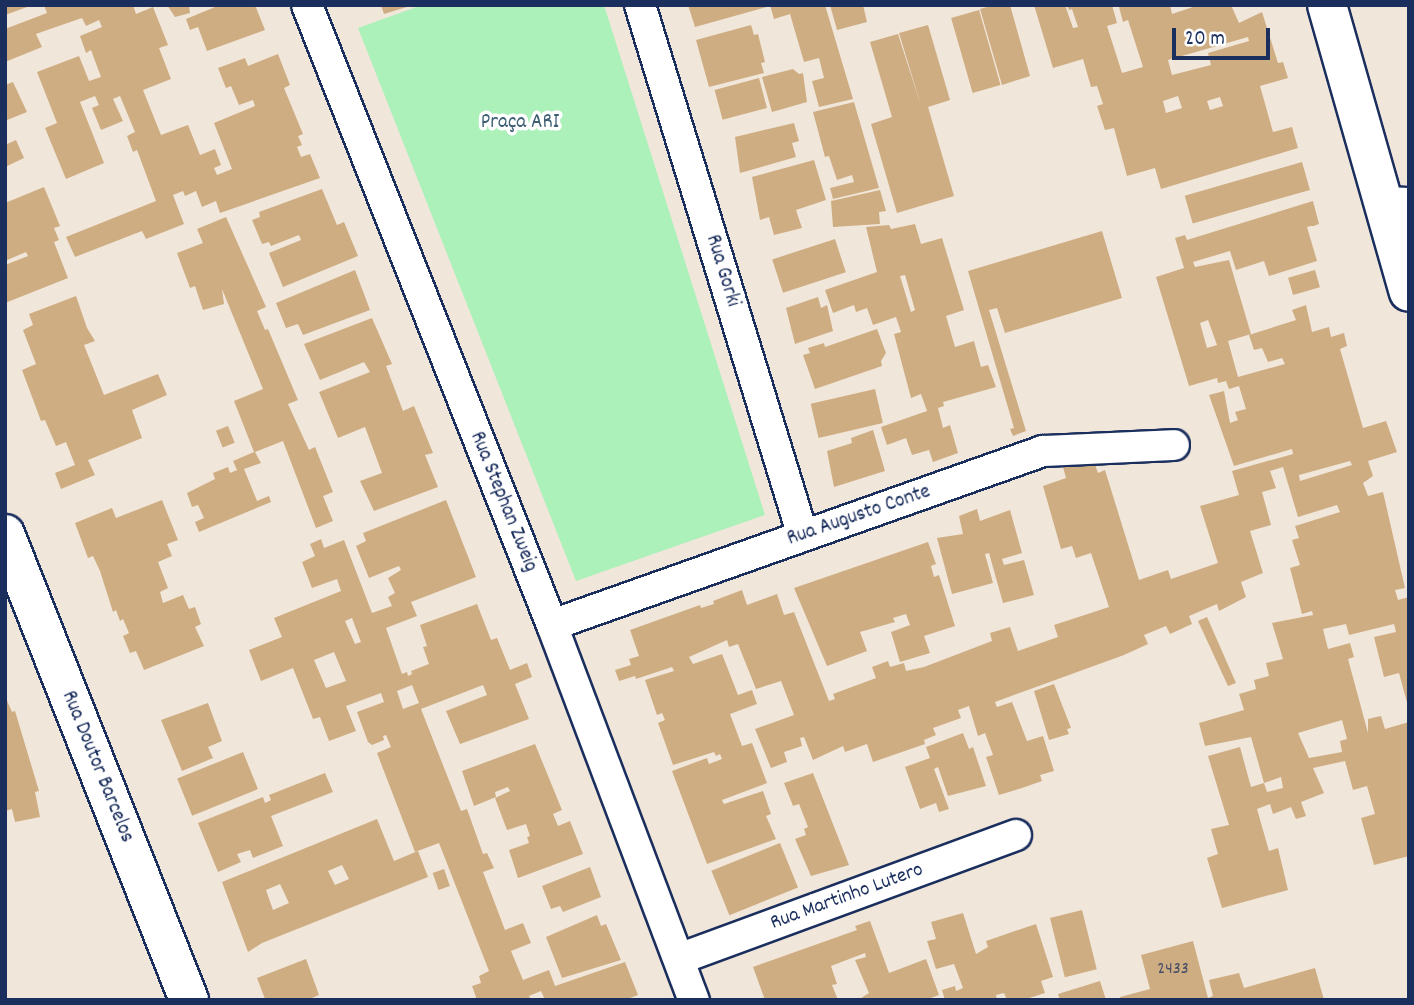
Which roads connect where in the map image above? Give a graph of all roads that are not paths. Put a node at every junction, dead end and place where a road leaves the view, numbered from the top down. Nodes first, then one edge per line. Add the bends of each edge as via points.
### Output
1 (307, 5) edge
2 (640, 5) edge
3 (1327, 5) edge
4 (1396, 202) edge
5 (1409, 292) edge
6 (1174, 445) dead end
7 (5, 534) edge
8 (803, 536) junction
9 (552, 625) junction
10 (1016, 835) dead end
11 (679, 959) junction
12 (189, 1000) edge
13 (694, 1000) edge

1 - 9 street, Rua Stephan Zweig
2 - 8 street, Rua Gorki
3 - 4 street
4 - 5 street
6 - 8 street, Rua Augusto Conte via 1043,451
7 - 12 street, Rua Doutor Barcelos
8 - 9 street, Rua Augusto Conte
9 - 11 street, Rua Stephan Zweig
10 - 11 street, Rua Martinho Lutero
11 - 13 street, Rua Stephan Zweig

